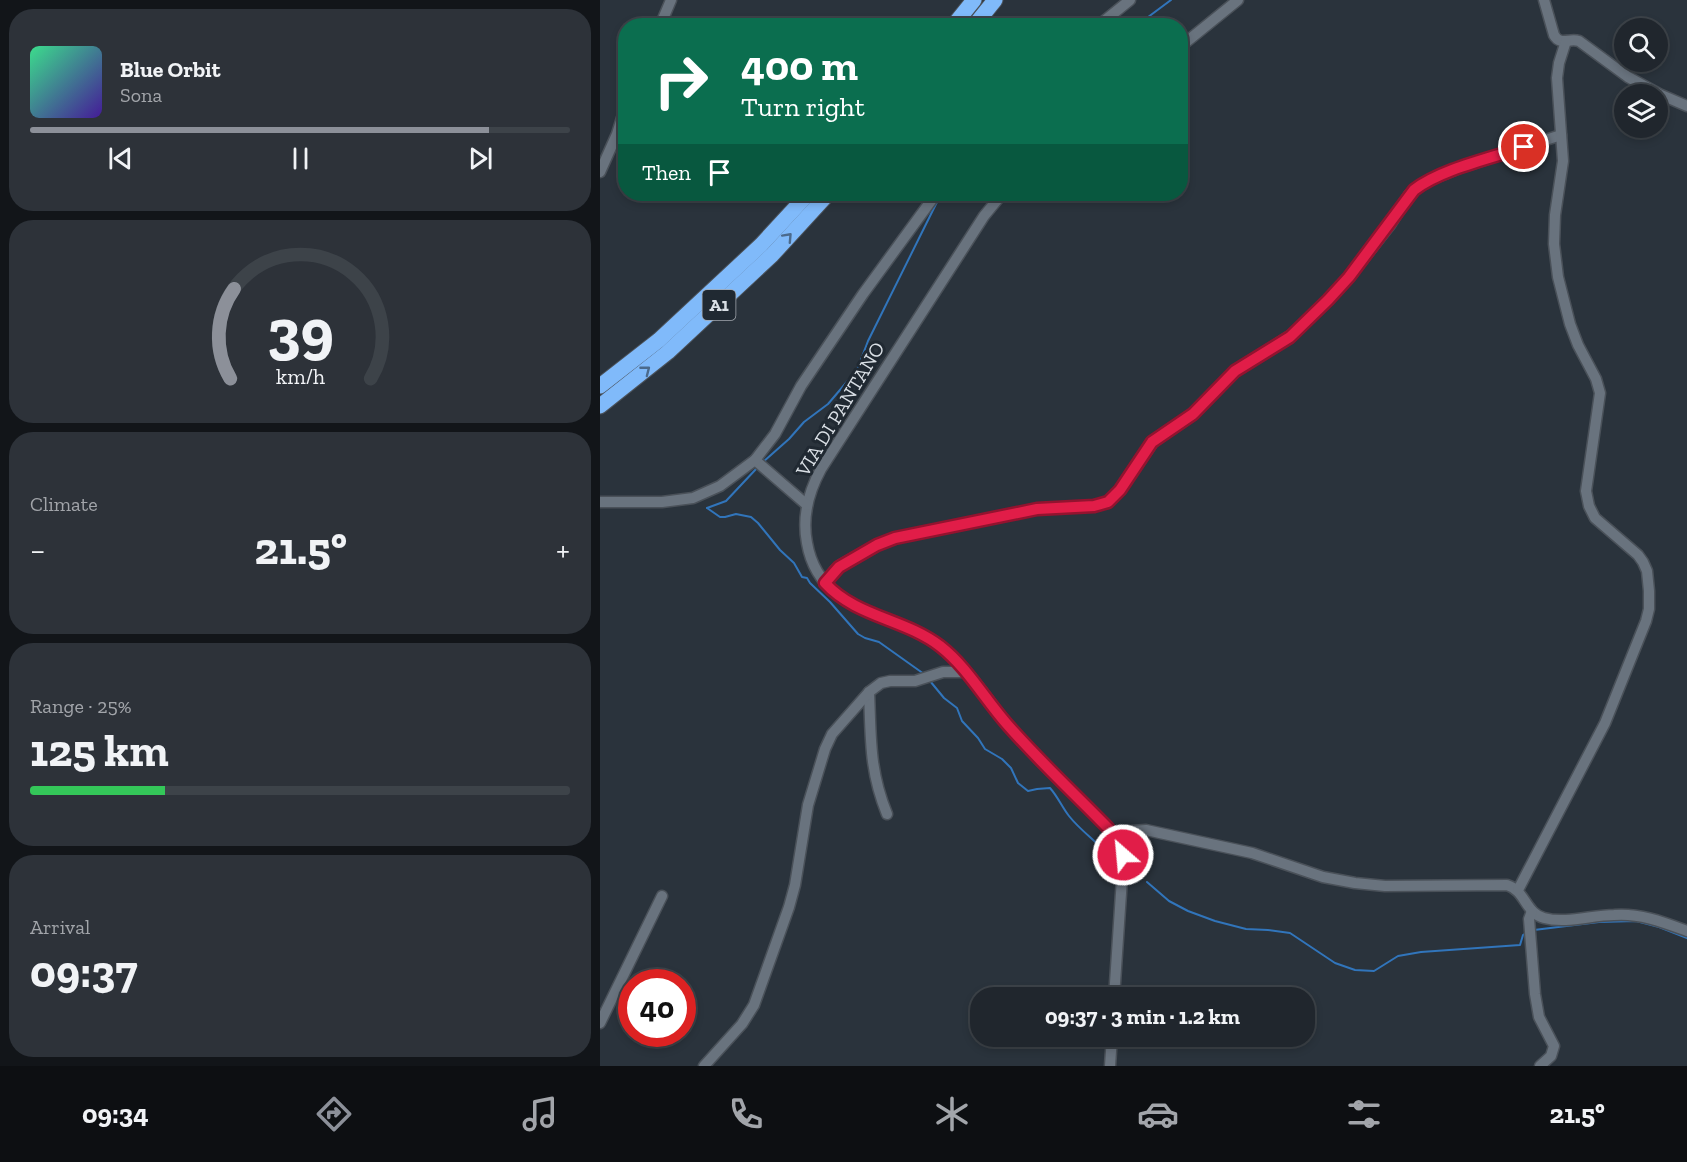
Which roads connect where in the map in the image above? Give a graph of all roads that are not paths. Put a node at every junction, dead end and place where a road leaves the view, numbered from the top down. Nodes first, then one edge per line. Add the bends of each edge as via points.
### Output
1 (671, 0) edge
2 (974, 0) edge
3 (995, 0) edge
4 (1130, 0) edge
5 (1238, 0) edge
6 (1544, 0) edge
7 (663, 18) edge
8 (959, 18) edge
9 (980, 18) edge
10 (1108, 18) edge
11 (1188, 41) edge
12 (1566, 41) junction
13 (1687, 106) edge
14 (618, 131) edge
15 (1561, 135) junction
16 (600, 172) edge
17 (801, 201) edge
18 (822, 201) edge
19 (931, 201) edge
20 (996, 201) edge
21 (600, 386) edge
22 (600, 406) edge
23 (755, 460) junction
24 (600, 501) edge
25 (807, 505) junction
26 (825, 583) junction
27 (966, 672) junction
28 (869, 692) junction
29 (887, 814) dead end
30 (1117, 839) junction
31 (1518, 890) junction
32 (662, 896) dead end
33 (1532, 911) junction
34 (1687, 931) edge
35 (1115, 987) edge
36 (600, 1023) edge
37 (1111, 1047) edge
38 (704, 1066) edge
39 (1110, 1066) edge
40 (1540, 1066) edge

1 - 7 street
2 - 8 highway
3 - 9 highway
4 - 10 street
5 - 11 street
6 - 12 street via 1554,37
12 - 13 street via 1579,41 1628,77
12 - 15 street via 1557,78
14 - 16 street
15 - 26 street via 1456,169 1417,188 1328,300 1290,337 1235,371 1193,414 1152,442 1108,502 1037,509 895,538 839,567
15 - 31 street via 1563,166 1555,215 1555,256 1573,335 1600,393 1587,500 1595,518 1643,562 1649,609 1605,723
17 - 21 highway, A1 via 659,340
22 -> 18 highway, A1 via 677,344 772,255
19 - 23 street via 863,294 801,386 774,437
20 - 25 street, VIA DI PANTANO via 821,469
23 - 24 street via 723,484 689,499
23 - 25 street
25 - 26 street, VIA DI PANTANO via 808,549
26 - 27 street, VIA DI PANTANO via 856,607 930,639
27 - 28 street via 949,671 915,681 884,682
27 - 30 street, VIA DI PANTANO via 1018,737
28 - 29 street via 872,759
28 - 38 street via 832,734 825,749 805,821 789,907 752,1010
30 - 31 street via 1131,831 1146,830 1252,853 1323,877 1362,884 1503,884
30 - 35 street, VIA DI PANTANO via 1124,863
31 - 33 street
32 - 36 street
33 - 34 street via 1558,920 1638,915
33 - 40 street via 1529,919 1535,994 1542,1024 1554,1046 1551,1056
37 - 39 street

